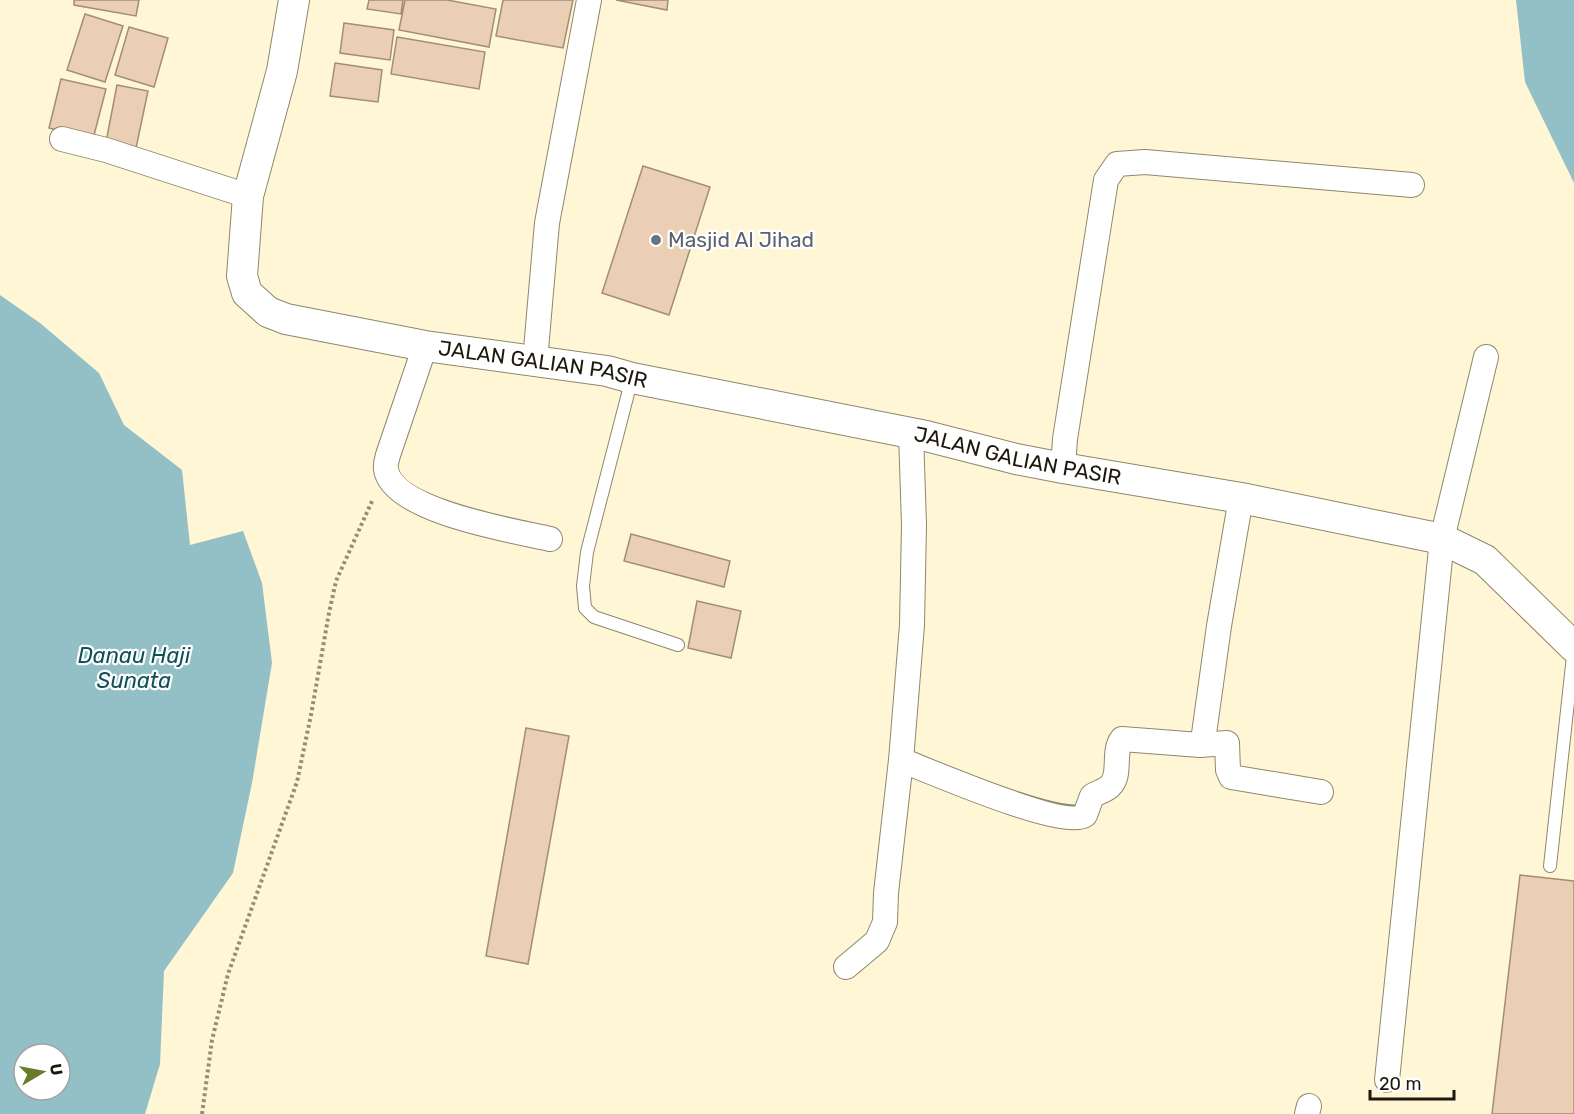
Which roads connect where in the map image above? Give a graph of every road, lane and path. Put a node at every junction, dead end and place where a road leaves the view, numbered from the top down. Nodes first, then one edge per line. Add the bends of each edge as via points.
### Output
1 (589, 0) edge
2 (290, 1) edge
3 (62, 139) dead end
4 (1412, 185) dead end
5 (248, 196) junction
6 (425, 346) junction
7 (1486, 357) dead end
8 (535, 361) junction
9 (632, 378) junction
10 (912, 433) junction
11 (1063, 468) junction
12 (386, 469) junction
13 (1241, 498) junction
14 (550, 539) dead end
15 (1442, 539) junction
16 (678, 645) dead end
17 (1574, 647) edge
18 (1200, 746) junction
19 (901, 760) junction
20 (1321, 792) dead end
21 (1550, 866) dead end
22 (846, 967) dead end
23 (1387, 1080) dead end
24 (202, 1114) edge

1 - 8 street via 547,223
2 - 5 street, JALAN GALIAN PASIR via 282,71
3 - 5 street
4 - 11 street via 1145,162 1117,164 1106,180
5 - 6 street, JALAN GALIAN PASIR via 242,276 247,293 268,312 286,319
6 - 8 street, JALAN GALIAN PASIR
6 - 12 street, JALAN GALIAN PASIR
7 - 15 street
8 - 9 street, JALAN GALIAN PASIR
9 - 10 street, JALAN GALIAN PASIR
9 - 16 lane via 587,552 585,608 594,617
10 - 11 street, JALAN GALIAN PASIR
10 - 19 street via 912,625
11 - 13 street, JALAN GALIAN PASIR
12 - 14 street via 392,483 408,498 454,517
12 - 24 path via 336,581 297,782 228,974 212,1040
13 - 15 street, JALAN GALIAN PASIR
13 - 18 street
15 - 17 street, JALAN GALIAN PASIR via 1485,560
15 - 23 street
17 - 21 lane
18 - 19 street via 1122,739 1115,780 1109,788 1092,796 1085,815 1076,819 1027,808
18 - 20 street via 1227,743 1231,777
19 - 22 street via 885,922 877,941

